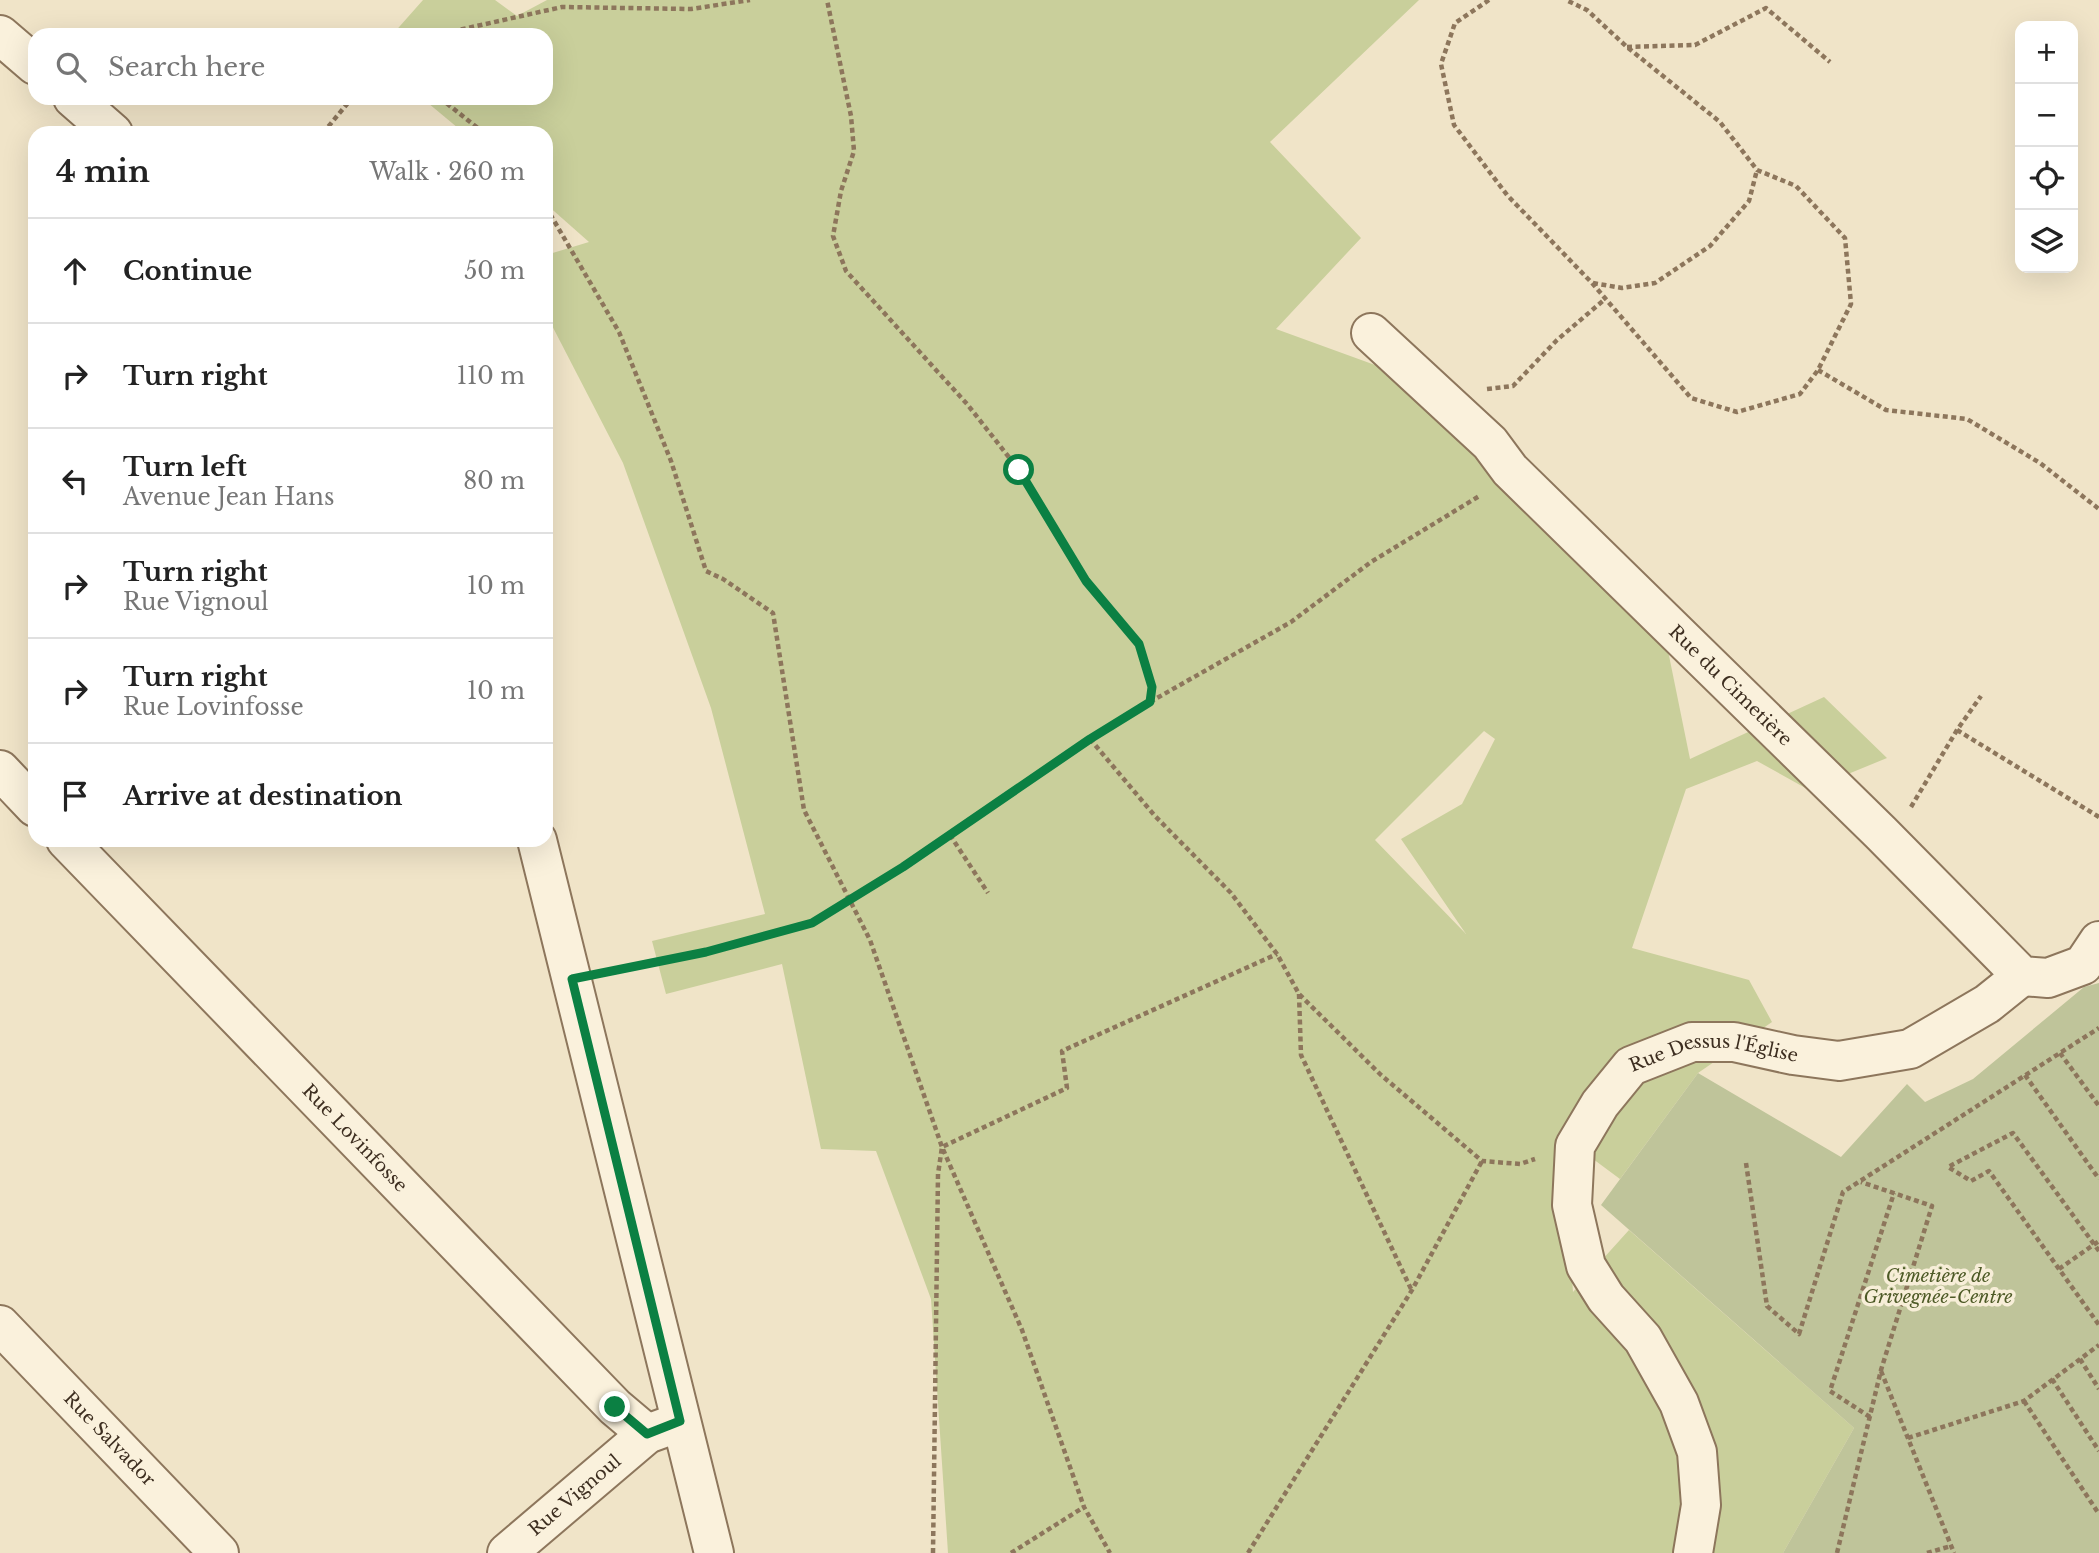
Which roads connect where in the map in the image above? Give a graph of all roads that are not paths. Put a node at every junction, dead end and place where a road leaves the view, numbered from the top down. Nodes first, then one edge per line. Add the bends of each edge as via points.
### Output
1 (0, 35) edge
2 (28, 59) edge
3 (81, 105) edge
4 (105, 126) edge
5 (1371, 333) dead end
6 (0, 770) edge
7 (28, 800) edge
8 (73, 847) edge
9 (539, 847) edge
10 (2099, 941) edge
11 (2022, 976) junction
12 (0, 1325) edge
13 (664, 1427) junction
14 (219, 1553) edge
15 (507, 1553) edge
16 (714, 1553) edge
17 (1693, 1553) edge

1 - 2 street
3 - 4 street
5 - 11 street, Rue du Cimetière via 1490,443 1510,470
6 - 7 street
8 - 13 street, Rue Lovinfosse via 615,1407
9 - 13 street via 572,979
10 - 11 street via 2083,965 2048,978
11 - 17 street, Rue Dessus l'Église via 1987,1004 1910,1049 1839,1061 1734,1042 1692,1042 1631,1066 1600,1104 1575,1146 1572,1205 1586,1266 1606,1298 1643,1339 1679,1403 1697,1452 1701,1505
12 - 14 street, Rue Salvador
13 - 15 street, Rue Vignoul
13 - 16 street

